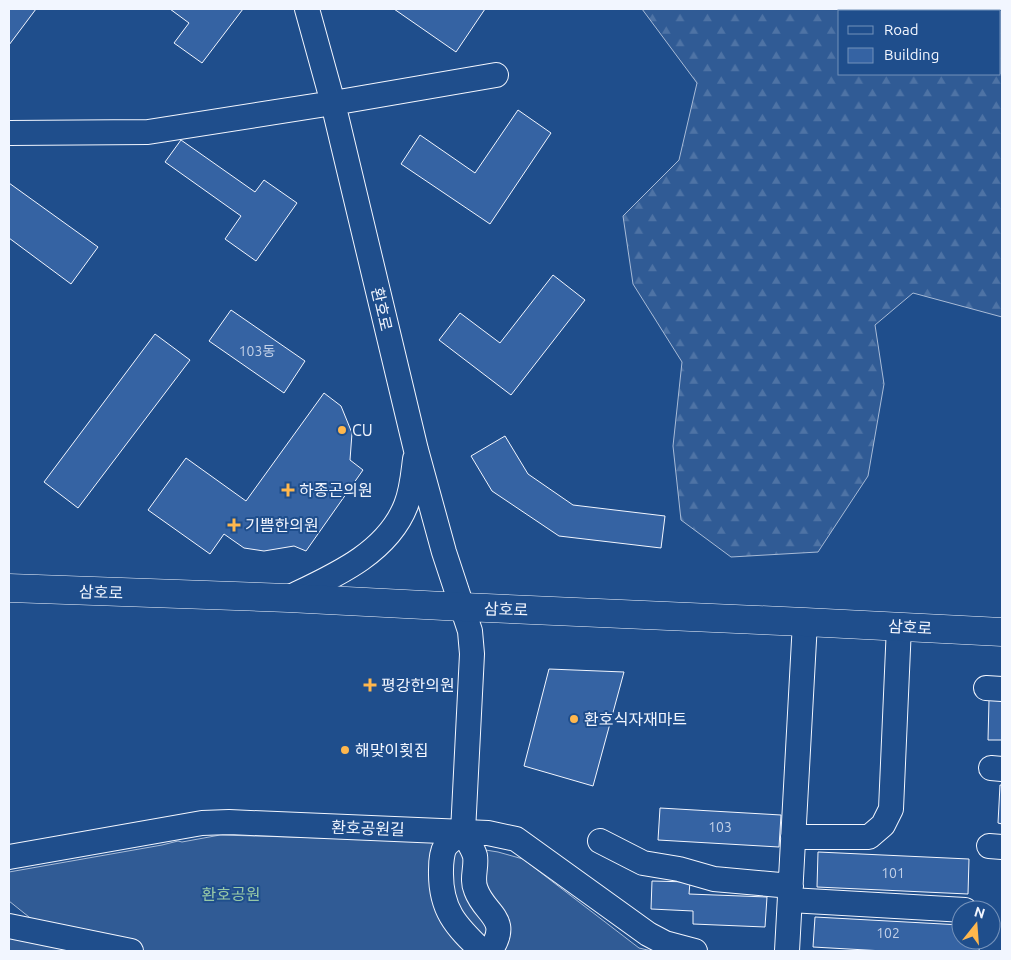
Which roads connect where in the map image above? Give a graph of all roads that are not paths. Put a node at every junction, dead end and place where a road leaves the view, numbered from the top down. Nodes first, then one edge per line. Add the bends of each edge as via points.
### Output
1 (306, 9) edge
2 (496, 75) dead end
3 (333, 103) junction
4 (9, 133) edge
5 (416, 450) junction
6 (9, 588) edge
7 (288, 598) junction
8 (463, 608) junction
9 (805, 622) junction
10 (899, 626) junction
11 (1002, 632) edge
12 (463, 832) junction
13 (794, 837) junction
14 (600, 841) dead end
15 (9, 856) edge
16 (790, 893) junction
17 (951, 909) edge
18 (9, 926) edge
19 (130, 951) edge
20 (482, 951) edge
21 (490, 951) edge
22 (695, 951) edge
23 (787, 951) edge

1 - 3 street, 환호로
2 - 3 street
3 - 4 street via 148,132
3 - 5 street, 환호로
5 - 7 street via 412,487 406,506 380,544 332,577
5 - 8 street, 환호로
6 - 7 main road, 삼호로
7 - 8 main road, 삼호로
8 - 9 main road, 삼호로
8 - 12 street, 환호로 via 472,654
9 - 10 main road, 삼호로
9 - 13 street
10 - 11 main road, 삼호로
10 - 13 street via 891,809 883,825 869,837
12 - 15 street, 환호공원길 via 202,823
12 - 20 street via 445,848 441,867 443,899 458,928
12 - 21 street via 475,856 473,875 476,891 498,924 498,933
12 - 22 street, 환호공원길 via 516,839 648,934 665,943
13 - 16 street
14 - 16 street via 643,863
16 - 17 street
16 - 23 street
18 - 19 street

